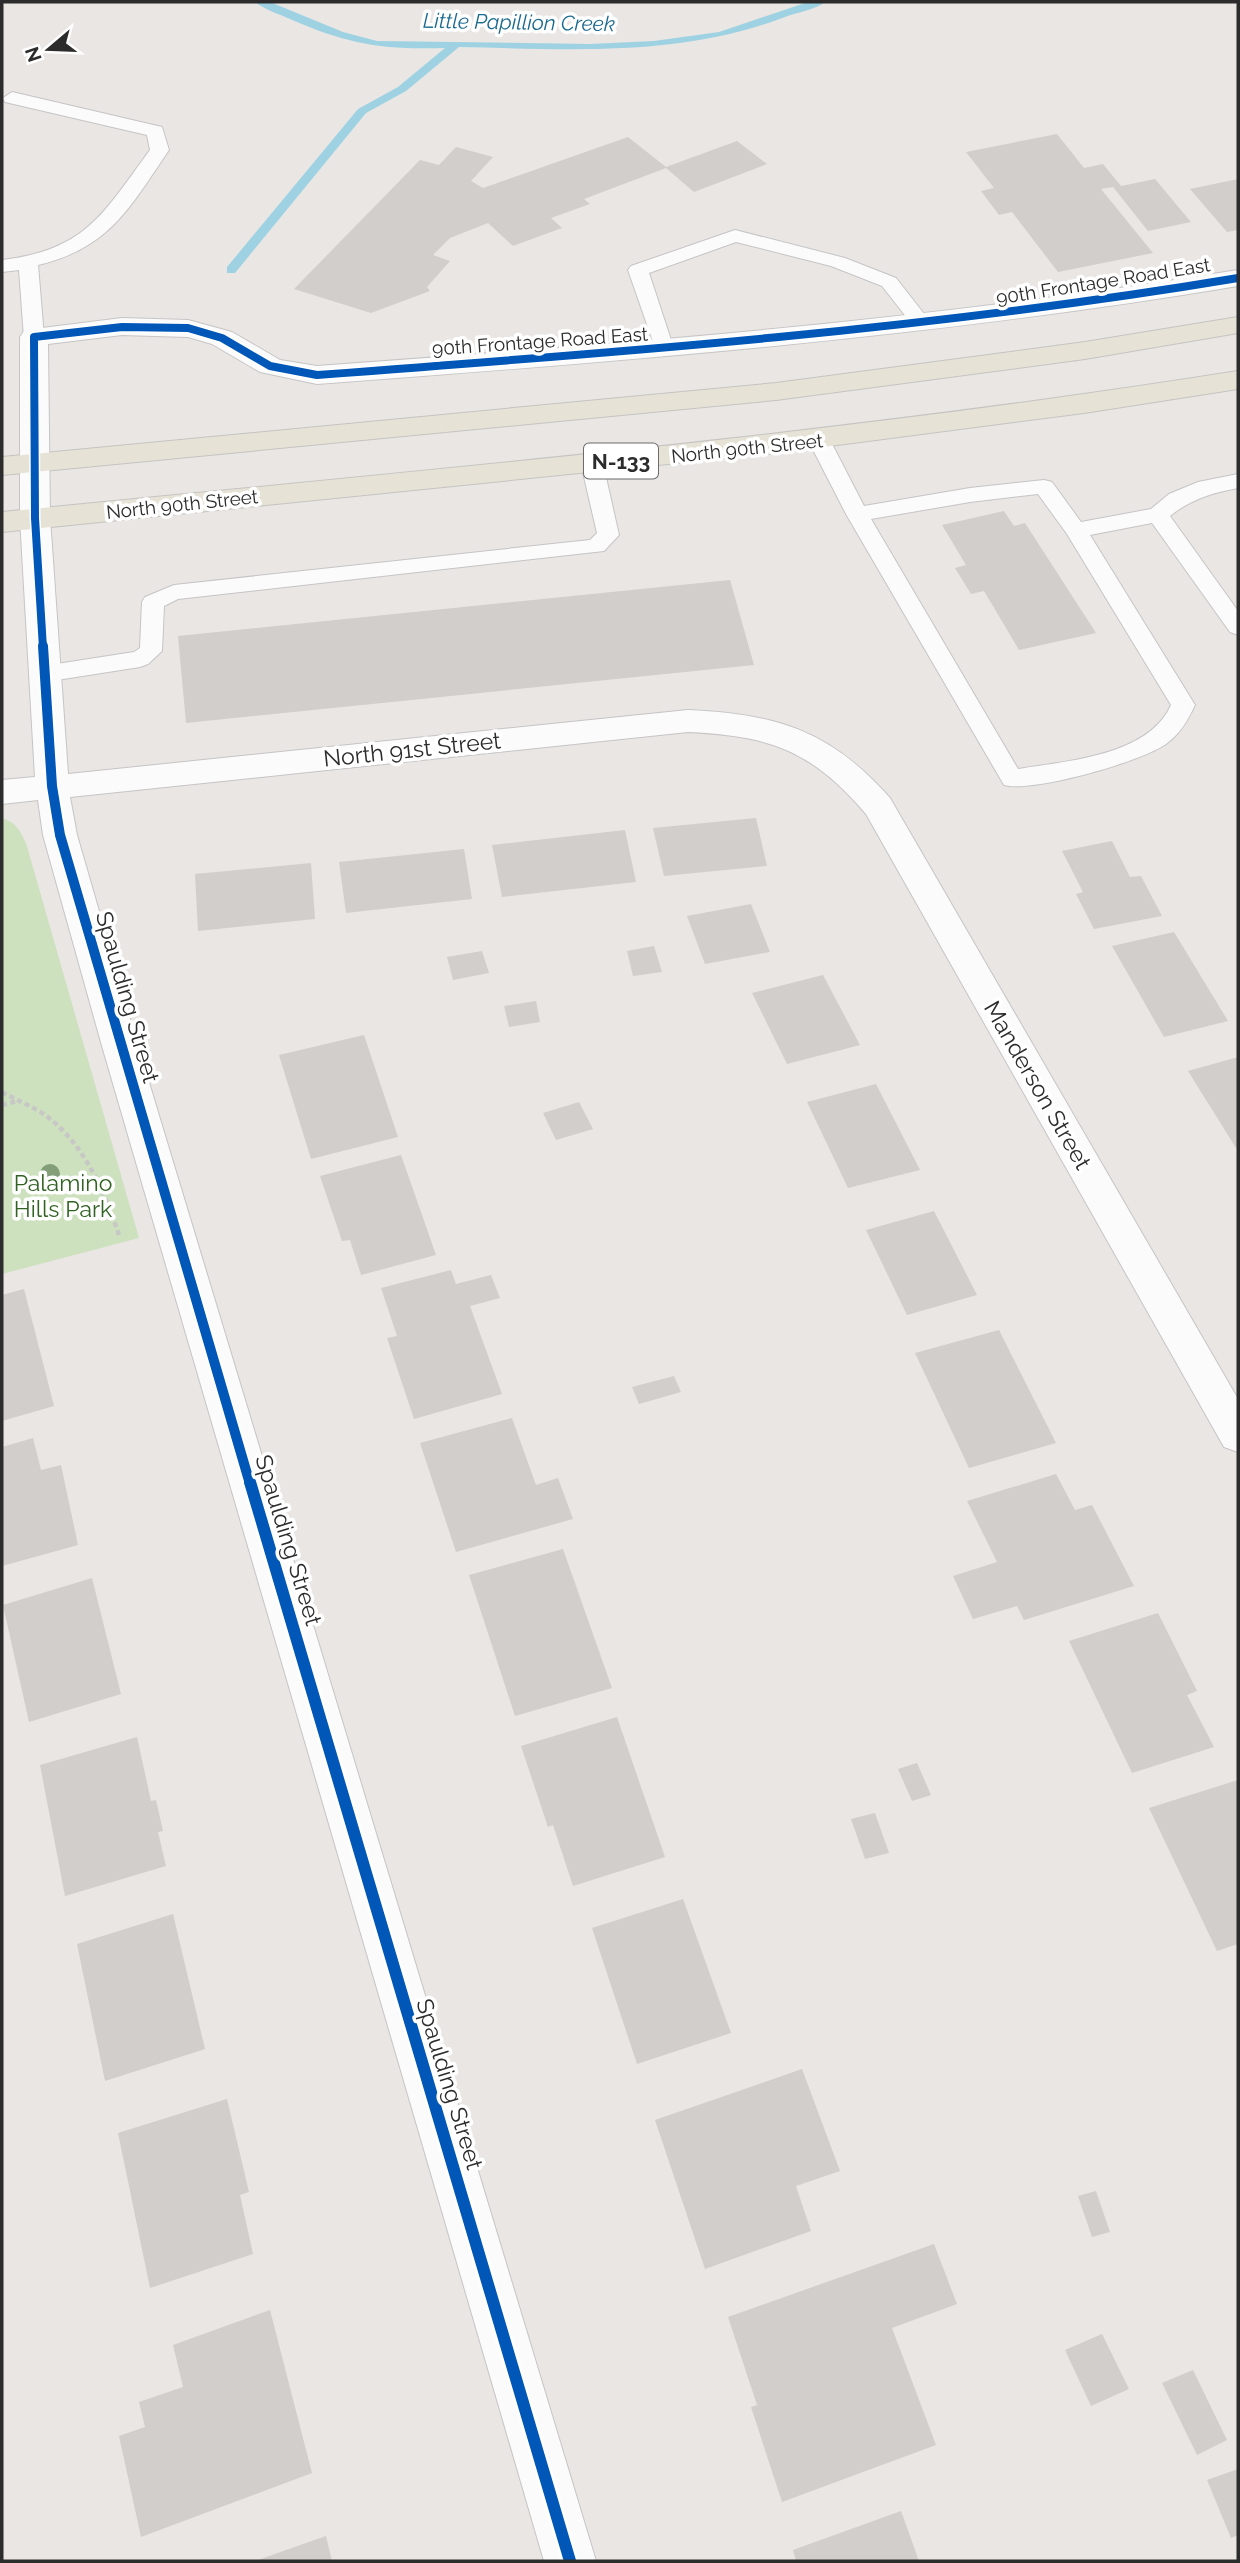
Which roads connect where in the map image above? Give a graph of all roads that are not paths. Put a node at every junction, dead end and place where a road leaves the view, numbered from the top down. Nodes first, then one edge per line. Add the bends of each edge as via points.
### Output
1 (12, 98) dead end
2 (28, 264) junction
3 (2, 267) edge
4 (1238, 278) edge
5 (922, 324) junction
6 (1238, 326) edge
7 (34, 337) junction
8 (664, 349) junction
9 (1238, 380) edge
10 (819, 440) junction
11 (34, 463) junction
12 (592, 464) junction
13 (2, 466) edge
14 (1238, 481) edge
15 (857, 514) junction
16 (1158, 515) junction
17 (18, 520) edge
18 (1076, 530) junction
19 (1238, 627) edge
20 (44, 674) junction
21 (818, 751) joint
22 (52, 786) junction
23 (2, 792) edge
24 (1238, 1435) edge
25 (570, 2561) edge

1 - 2 lane via 155,131 160,150 100,229 66,250
2 - 3 lane
2 - 7 lane
4 - 5 street, 90th Frontage Road East
5 - 8 street, 90th Frontage Road East
5 - 8 lane via 889,282 838,262 735,236 638,271
6 - 11 main road, N-133 via 784,390
7 - 8 street, 90th Frontage Road East via 176,326 237,344 255,359 281,370 317,375
7 - 11 street
9 - 10 main road, North 90th Street / N-133
10 - 12 main road, North 90th Street / N-133
10 - 15 lane
11 - 13 main road, N-133
11 - 17 street
12 - 17 main road, North 90th Street / N-133
12 - 20 lane via 608,535 596,546 174,592 153,602 151,652 140,659
14 - 16 lane via 1177,499
15 - 18 lane via 1044,487
15 - 18 lane via 1012,779 1114,758 1150,744 1173,724 1183,705
16 - 18 lane
16 - 19 lane
17 - 20 street, Spaulding Street
20 - 22 street, Spaulding Street
21 - 22 street, North 91st Street via 773,732 723,722 688,721
21 - 24 street, Manderson Street via 856,778 878,806
22 - 23 street, North 91st Street
22 - 25 street, Spaulding Street via 60,835 124,1059

